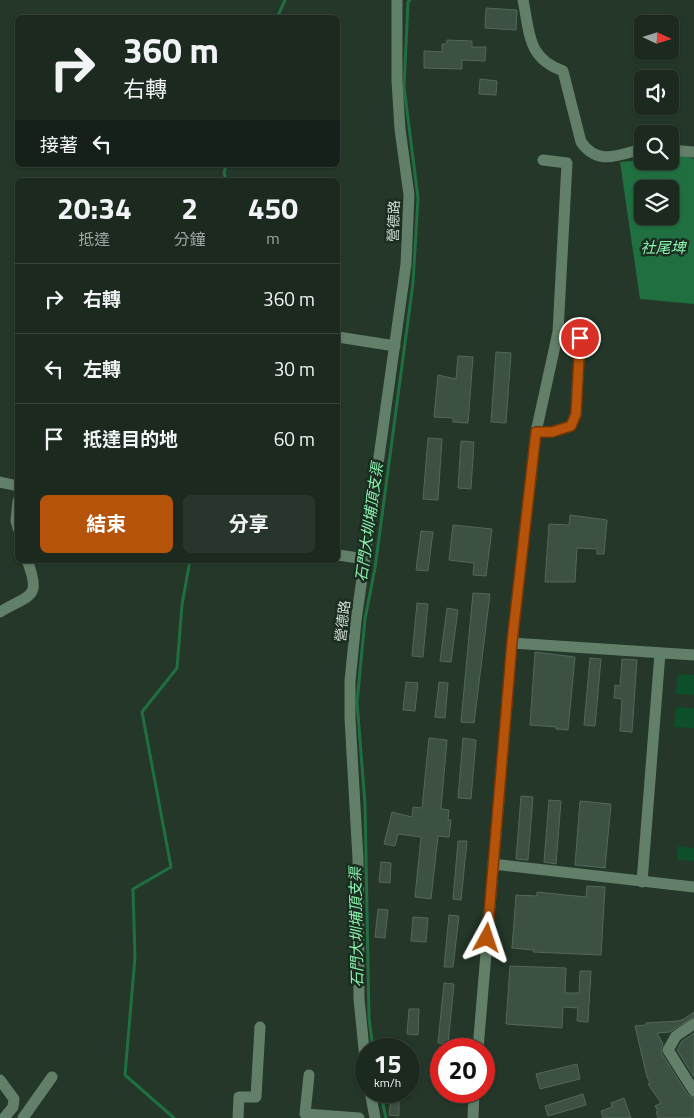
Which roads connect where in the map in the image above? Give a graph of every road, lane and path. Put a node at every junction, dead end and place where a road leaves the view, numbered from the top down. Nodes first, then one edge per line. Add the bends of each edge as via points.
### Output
1 (397, 0) edge
2 (523, 0) edge
3 (634, 151) edge
4 (679, 151) edge
5 (694, 152) edge
6 (543, 160) dead end
7 (340, 336) edge
8 (580, 338) dead end
9 (395, 346) junction
10 (536, 432) junction
11 (0, 482) edge
12 (15, 485) edge
13 (340, 555) edge
14 (365, 560) junction
15 (28, 563) edge
16 (0, 612) edge
17 (512, 642) junction
18 (660, 653) junction
19 (694, 655) edge
20 (493, 864) junction
21 (642, 882) junction
22 (694, 887) edge
23 (694, 1024) edge
24 (260, 1027) dead end
25 (363, 1038) edge
26 (479, 1038) edge
27 (309, 1075) dead end
28 (52, 1077) dead end
29 (0, 1080) edge
30 (694, 1091) edge
31 (372, 1103) edge
32 (474, 1103) edge
33 (375, 1117) edge
34 (4, 1118) edge
35 (23, 1118) edge
36 (238, 1118) edge
37 (359, 1118) edge
38 (473, 1118) edge

1 - 9 street, 營德路 via 397,81 409,216
2 - 3 street via 533,49 549,66 564,71 581,142 587,151 598,157 609,157
4 - 5 street
6 - 10 street via 567,163 558,332
7 - 9 street
8 - 10 street via 576,414 571,426 552,432
9 - 14 street, 營德路
10 - 17 street
11 - 12 street
13 - 14 street
14 - 25 street, 營德路 via 350,681
15 - 16 street via 35,585 32,592 26,599
17 - 18 street
17 - 20 street
18 - 19 street
18 - 21 street
20 - 21 street
20 - 26 street
21 - 22 street
23 - 30 street via 676,1036 668,1050
24 - 36 street via 256,1097 240,1097
27 - 37 street via 306,1114
28 - 35 street
29 - 34 street via 14,1099 13,1107
31 - 33 street
32 - 38 street
33 - 37 street

